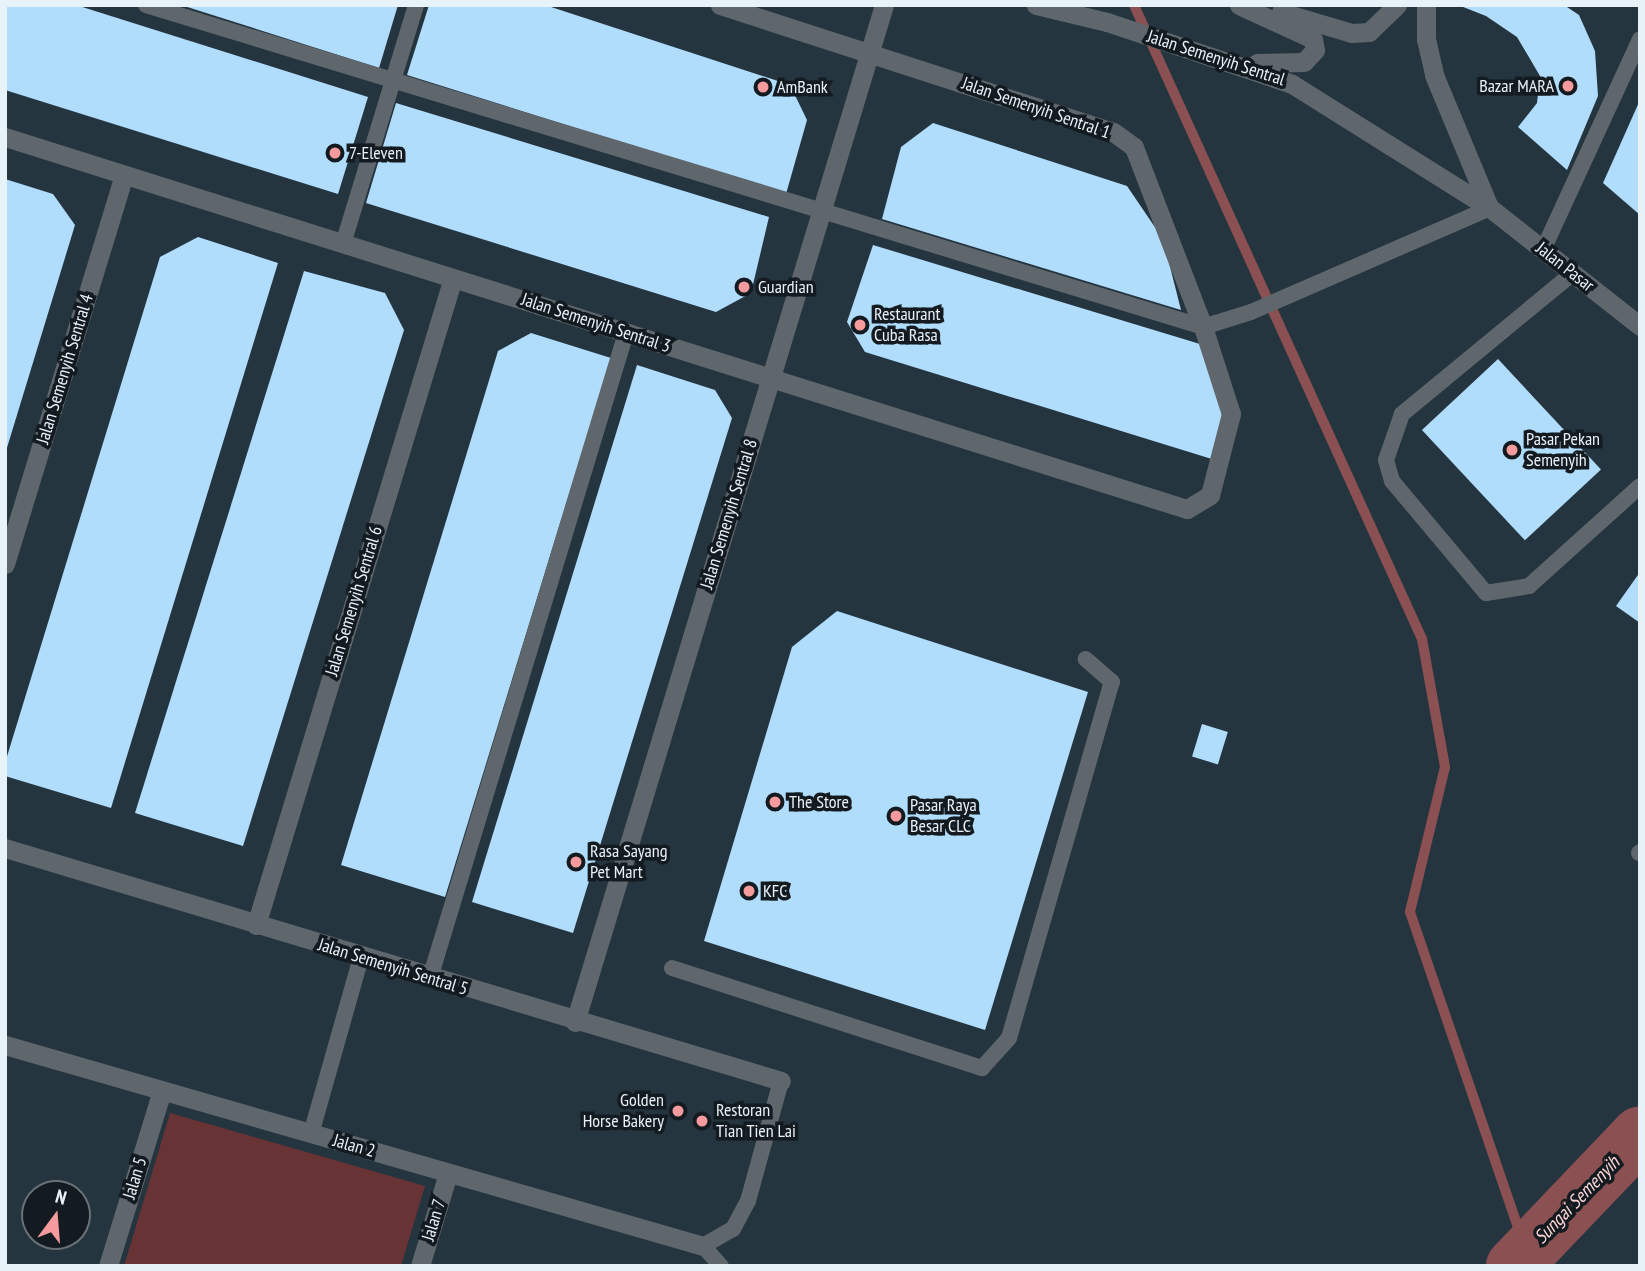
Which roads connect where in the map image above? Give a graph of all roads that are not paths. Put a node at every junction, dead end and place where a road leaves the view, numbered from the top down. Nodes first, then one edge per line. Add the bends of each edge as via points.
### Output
1 (146, 5) edge
2 (416, 5) edge
3 (720, 5) edge
4 (884, 5) edge
5 (1036, 5) edge
6 (1239, 5) edge
7 (1260, 5) edge
8 (1397, 5) edge
9 (1426, 5) edge
10 (1640, 39) edge
11 (870, 52) junction
12 (1237, 62) junction
13 (393, 80) junction
14 (5, 137) edge
15 (124, 174) junction
16 (1490, 208) junction
17 (822, 211) junction
18 (343, 244) junction
19 (1543, 250) junction
20 (1573, 273) junction
21 (453, 278) junction
22 (1640, 326) edge
23 (1203, 327) junction
24 (626, 333) junction
25 (770, 379) junction
26 (1640, 486) edge
27 (1187, 509) joint
28 (5, 564) edge
29 (1086, 659) dead end
30 (5, 848) edge
31 (256, 925) junction
32 (361, 957) junction
33 (671, 968) dead end
34 (430, 978) junction
35 (575, 1022) junction
36 (5, 1045) edge
37 (781, 1081) joint
38 (162, 1091) junction
39 (311, 1134) junction
40 (448, 1174) junction
41 (703, 1246) junction
42 (108, 1266) edge
43 (419, 1266) edge
44 (720, 1266) edge

1 - 13 lane
2 - 13 lane
3 - 11 street, Jalan Semenyih Sentral 1
4 - 11 street, Jalan Semenyih Sentral 8
5 - 12 street, Jalan Semenyih Sentral
6 - 12 street via 1312,39 1315,50 1304,62 1291,65
7 - 8 street via 1352,33 1370,32
9 - 16 street via 1426,39 1434,75
10 - 19 lane
11 - 17 street, Jalan Semenyih Sentral 8
11 - 23 street, Jalan Semenyih Sentral 1 via 1113,132 1134,147
12 - 16 street, Jalan Semenyih Sentral via 1304,90
13 - 17 lane
13 - 18 lane
14 - 15 street, Jalan Semenyih Sentral 3
15 - 18 street, Jalan Semenyih Sentral 3
15 - 28 street, Jalan Semenyih Sentral 4
16 - 19 street, Jalan Pasar
16 - 23 lane via 1251,312
17 - 23 lane
17 - 25 street, Jalan Semenyih Sentral 8
18 - 21 street, Jalan Semenyih Sentral 3
19 - 20 street, Jalan Pasar
20 - 22 street, Jalan Pasar
20 - 26 lane via 1402,414 1386,460 1392,481 1486,593 1529,586
21 - 24 street, Jalan Semenyih Sentral 3
21 - 31 street, Jalan Semenyih Sentral 6
23 - 27 street, Jalan Semenyih Sentral 1 via 1231,414 1210,495
24 - 25 street, Jalan Semenyih Sentral 3
24 - 34 lane
25 - 27 street, Jalan Semenyih Sentral 3
25 - 35 street, Jalan Semenyih Sentral 8
29 - 33 lane via 1112,682 1009,1038 982,1069
30 - 31 street, Jalan Semenyih Sentral 5
31 - 32 street, Jalan Semenyih Sentral 5
32 - 34 street, Jalan Semenyih Sentral 5
32 - 39 lane
34 - 35 street, Jalan Semenyih Sentral 5
35 - 37 street, Jalan Semenyih Sentral 5
36 - 38 street, Jalan 2
37 - 41 lane via 748,1201 733,1229
38 - 39 street, Jalan 2
38 - 42 street, Jalan 5
39 - 40 street, Jalan 2
40 - 41 street, Jalan 2
40 - 43 street, Jalan 7
41 - 44 lane

